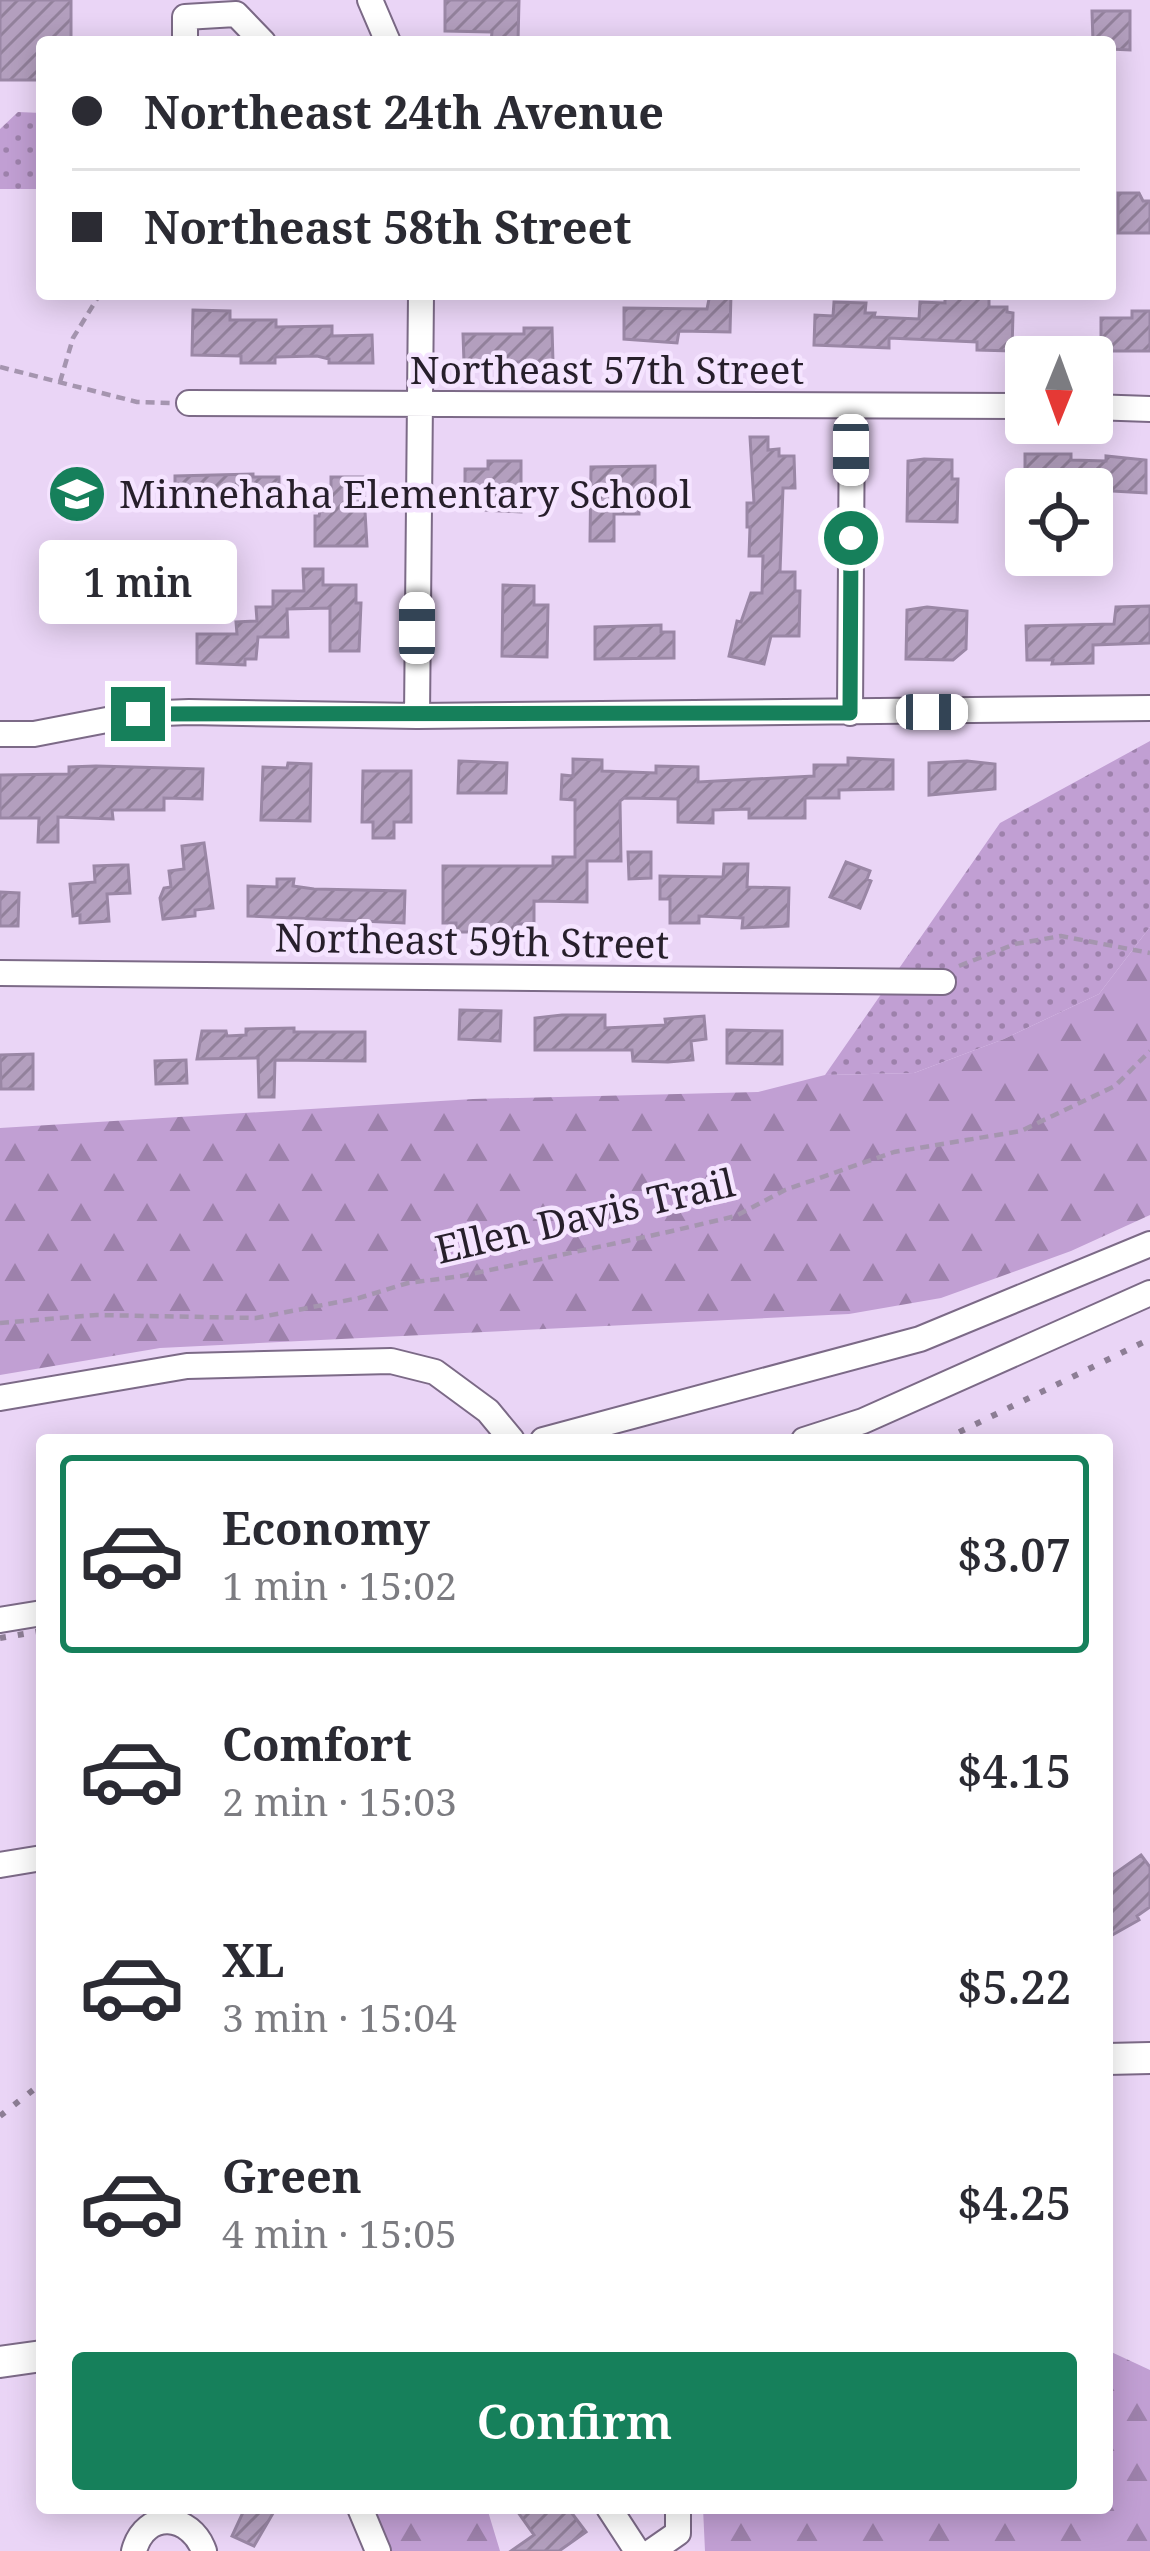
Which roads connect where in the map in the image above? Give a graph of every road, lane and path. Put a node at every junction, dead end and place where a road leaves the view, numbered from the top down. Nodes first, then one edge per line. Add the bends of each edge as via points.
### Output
1 (370, 0) edge
2 (185, 36) edge
3 (257, 36) edge
4 (385, 36) edge
5 (96, 300) edge
6 (421, 300) edge
7 (0, 367) edge
8 (60, 382) junction
9 (189, 404) joint
10 (418, 406) junction
11 (852, 406) junction
12 (1005, 406) edge
13 (1113, 408) edge
14 (1150, 409) edge
15 (1150, 708) edge
16 (850, 713) junction
17 (416, 716) junction
18 (0, 734) edge
19 (1150, 953) edge
20 (0, 973) edge
21 (944, 982) joint
22 (1150, 1051) edge
23 (1150, 1244) edge
24 (1150, 1293) edge
25 (0, 1323) edge
26 (0, 1398) edge
27 (507, 1434) edge
28 (565, 1434) edge
29 (822, 1434) edge
30 (36, 1614) edge
31 (0, 1620) edge
32 (36, 1859) edge
33 (0, 1865) edge
34 (1150, 2058) edge
35 (1113, 2059) edge
36 (36, 2357) edge
37 (0, 2362) edge
38 (363, 2514) edge
39 (612, 2514) edge
40 (678, 2514) edge
41 (134, 2551) edge
42 (204, 2551) edge
43 (378, 2551) edge
44 (638, 2551) edge
45 (652, 2551) edge

1 - 4 street
2 - 3 street via 185,17 236,14
5 - 8 path
6 - 10 street
7 - 8 path
8 - 9 path via 137,402
9 - 10 street, Northeast 57th Street
10 - 11 street, Northeast 57th Street
10 - 17 street
11 - 12 street, Northeast 57th Street
11 - 16 street
13 - 14 street
15 - 16 street
16 - 17 street
17 - 18 street via 138,714
19 - 21 path via 1061,936 982,956
20 - 21 street, Northeast 59th Street
22 - 25 path, Ellen Davis Trail via 1115,1086 1021,1130 894,1152 736,1216 256,1318 97,1315
23 - 28 street via 920,1339
24 - 29 street
26 - 27 street via 187,1366 391,1361 435,1372
30 - 31 street
32 - 33 street
34 - 35 main road
36 - 37 main road
38 - 43 street
39 - 44 street
40 - 45 street via 678,2533
41 - 42 street via 145,2530 173,2521 187,2525

